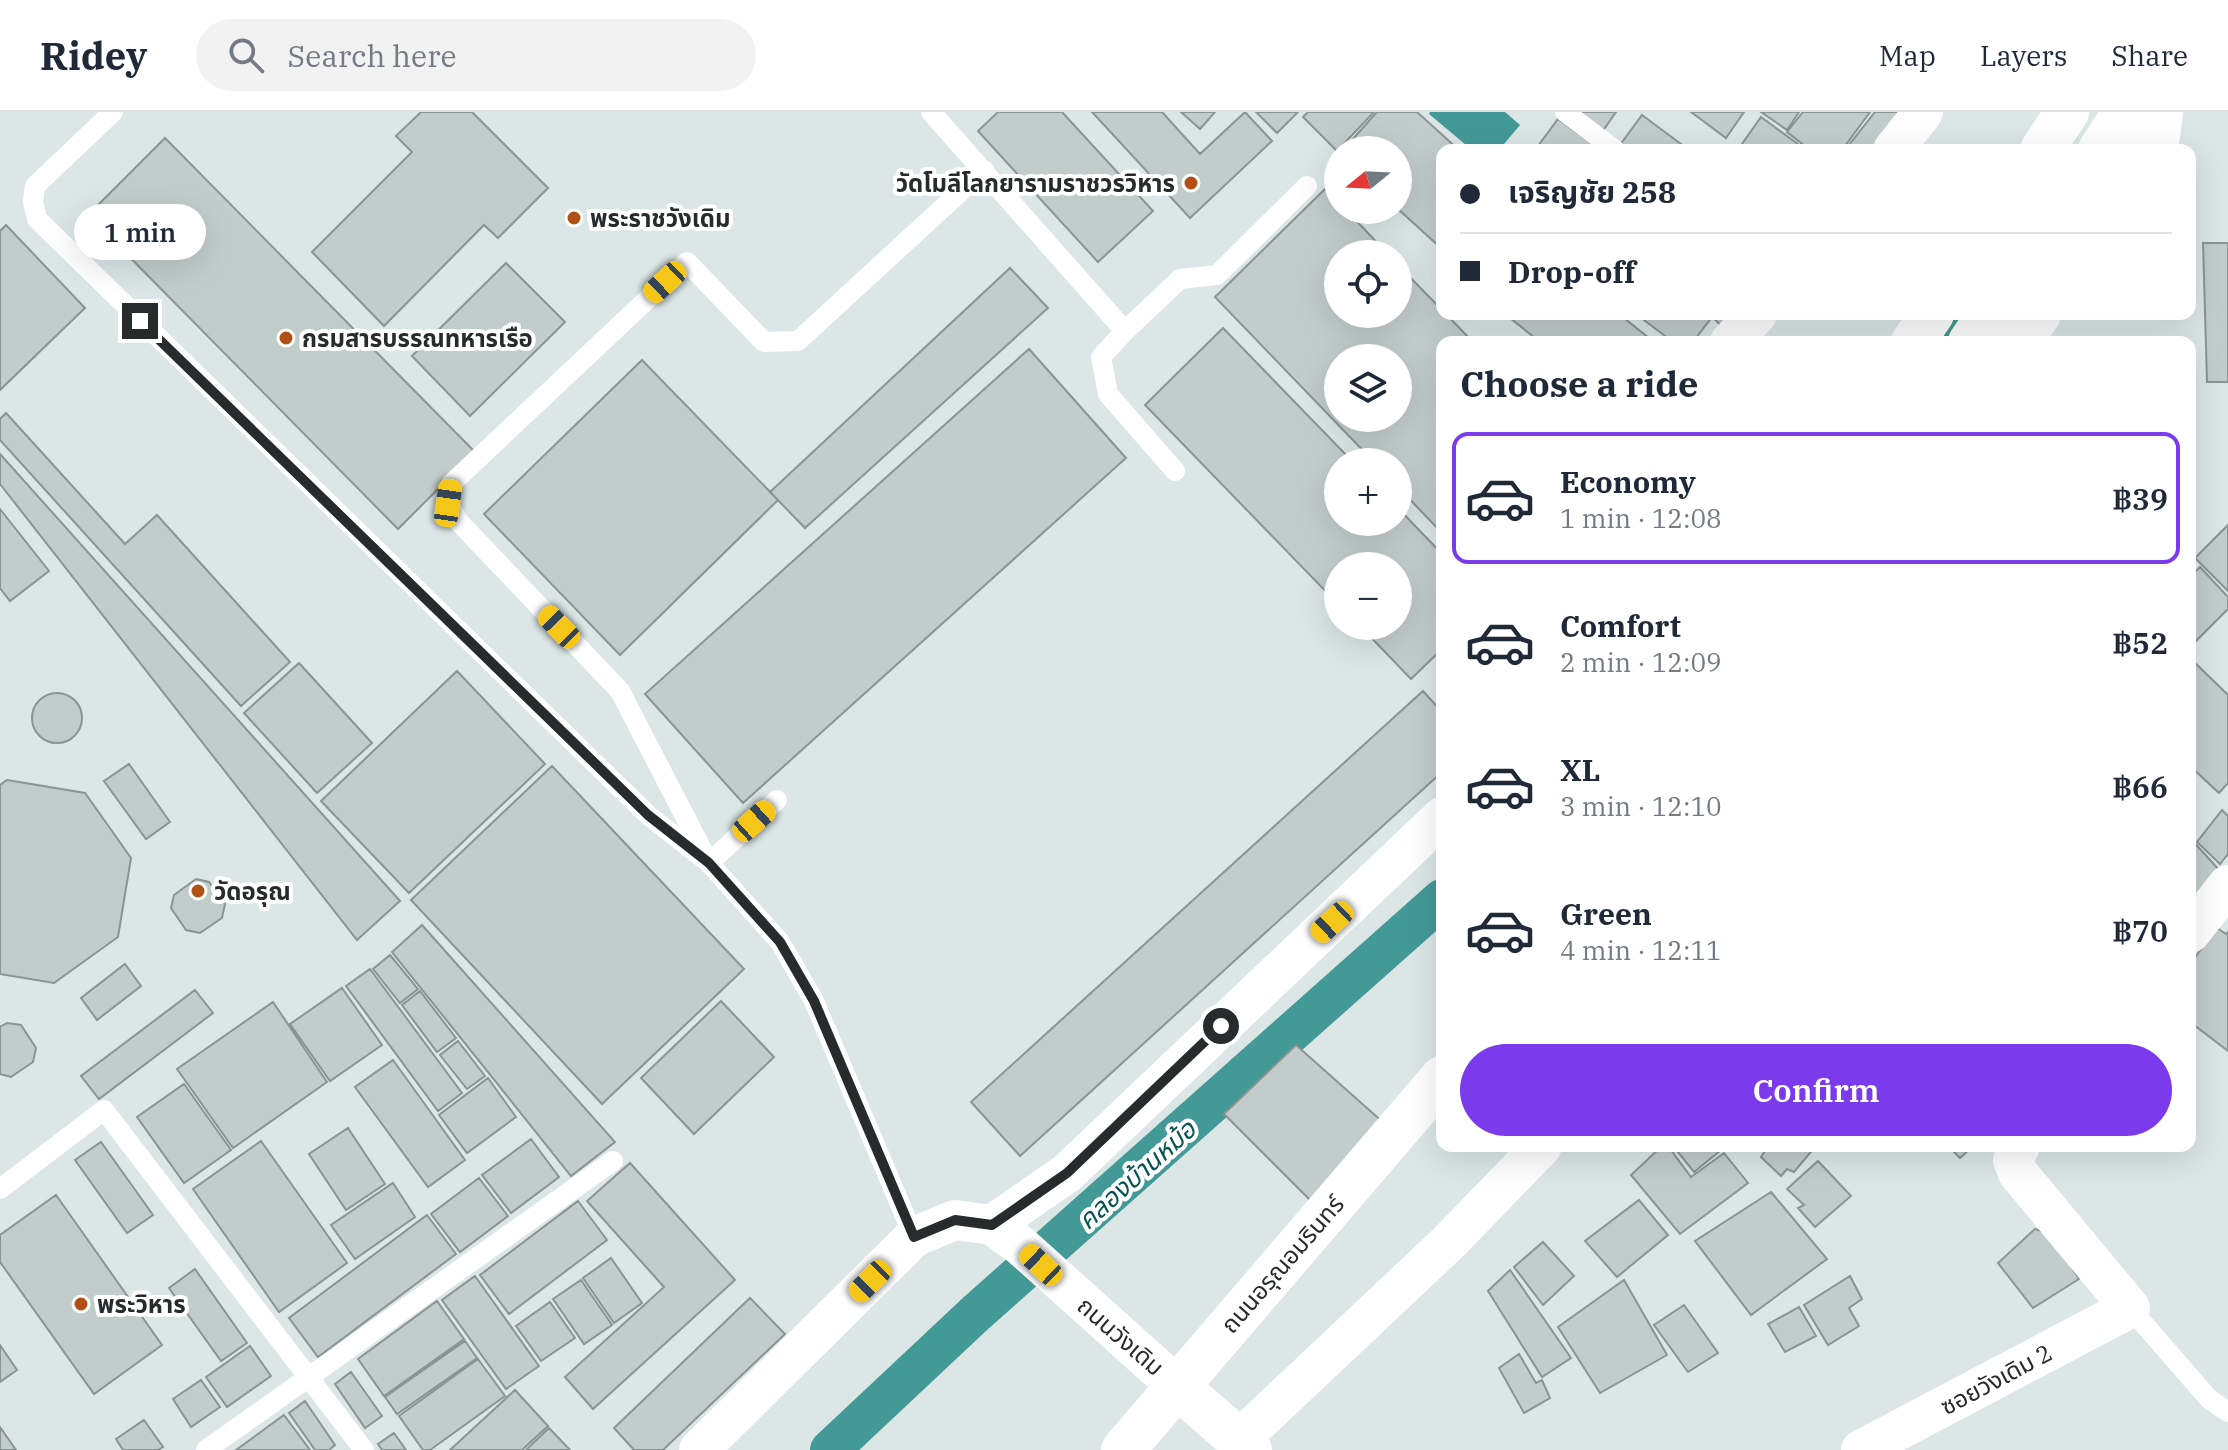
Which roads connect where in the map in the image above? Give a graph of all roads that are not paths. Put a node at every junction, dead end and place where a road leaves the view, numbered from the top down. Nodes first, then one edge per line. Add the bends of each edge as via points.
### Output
1 (113, 112) edge
2 (931, 112) edge
3 (1565, 112) edge
4 (1923, 112) edge
5 (2067, 112) edge
6 (2125, 112) edge
7 (2161, 112) edge
8 (1607, 144) edge
9 (1898, 144) edge
10 (2046, 144) edge
11 (2104, 144) edge
12 (2153, 144) edge
13 (984, 170) junction
14 (1307, 186) dead end
15 (1751, 320) edge
16 (1125, 331) junction
17 (1736, 336) edge
18 (1175, 471) dead end
19 (777, 800) dead end
20 (1436, 823) edge
21 (709, 863) junction
22 (2228, 885) edge
23 (2196, 925) edge
24 (1436, 1085) edge
25 (1536, 1152) edge
26 (2017, 1152) edge
27 (613, 1161) dead end
28 (0, 1189) edge
29 (1007, 1236) junction
30 (914, 1237) junction
31 (2130, 1308) junction
32 (310, 1377) junction
33 (1178, 1387) junction
34 (2228, 1412) edge
35 (1245, 1444) edge
36 (206, 1450) edge
37 (364, 1450) edge
38 (699, 1450) edge
39 (1123, 1450) edge
40 (1861, 1450) edge

1 - 21 lane via 35,186 37,219 648,815
2 - 13 lane
3 - 8 lane
4 - 9 street
5 - 10 main road
6 - 11 main road
7 - 12 main road
13 - 16 lane
13 - 21 lane via 798,341 764,342 687,262 451,484 448,503 459,522 620,691
14 - 16 lane via 1217,275 1180,279
15 - 17 street
16 - 18 lane via 1101,357 1108,394
19 - 21 lane
20 - 29 street
21 - 30 lane via 780,942 814,1001
22 - 23 street
24 - 33 main road, ถนนอรุณอมรินทร์
25 - 35 street
26 - 31 street via 2013,1160 2018,1173
27 - 32 lane
28 - 32 lane via 104,1110
29 - 30 street via 955,1220
29 - 33 street, ถนนวังเดิม
30 - 38 street
31 - 34 lane via 2209,1399
31 - 40 street, ซอยวังเดิม 2
32 - 36 lane
32 - 37 lane
33 - 35 main road, ถนนวังเดิม
33 - 39 main road, ถนนอรุณอมรินทร์

